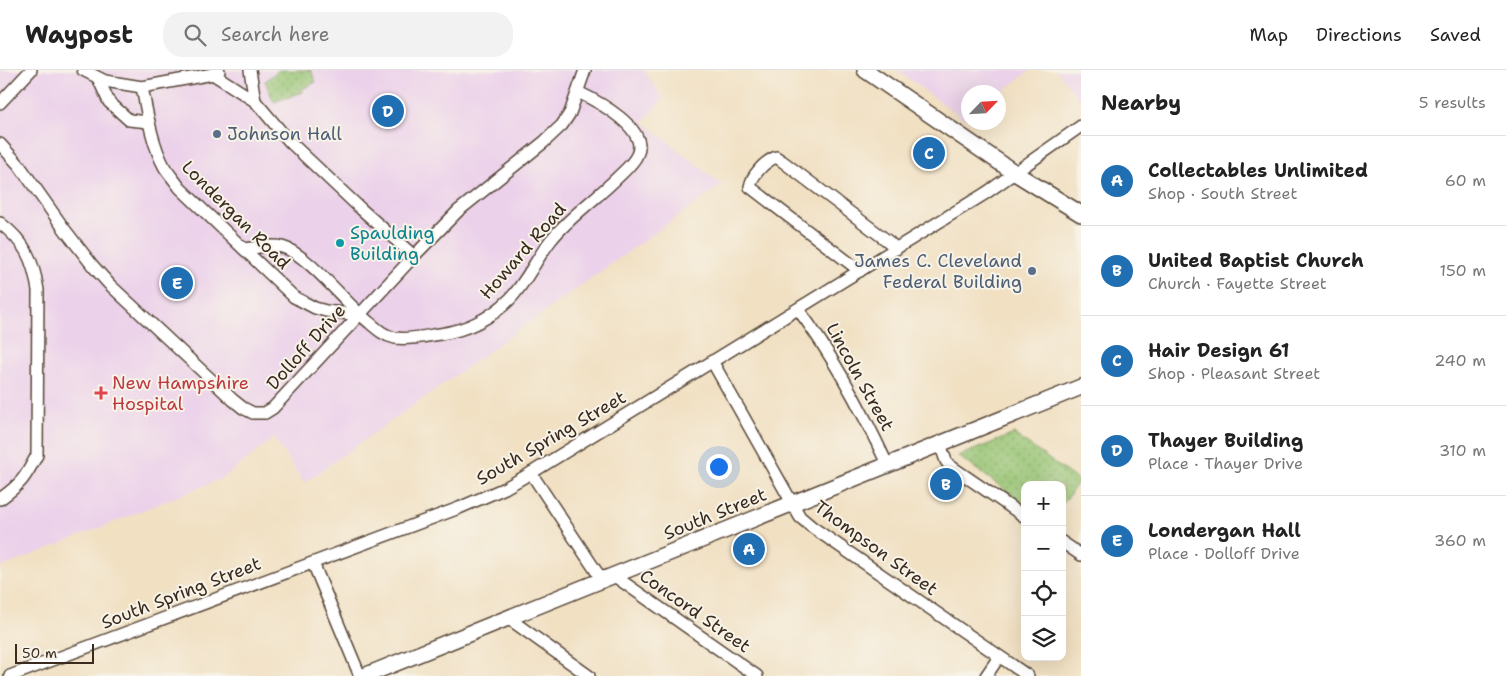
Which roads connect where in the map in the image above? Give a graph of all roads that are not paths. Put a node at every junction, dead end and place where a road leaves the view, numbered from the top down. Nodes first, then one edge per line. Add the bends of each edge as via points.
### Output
1 (31, 70) edge
2 (83, 70) edge
3 (250, 70) edge
4 (585, 70) edge
5 (870, 71) edge
6 (217, 72) edge
7 (98, 78) junction
8 (142, 87) junction
9 (578, 92) junction
10 (255, 102) junction
11 (0, 103) edge
12 (149, 122) junction
13 (1081, 126) edge
14 (0, 144) edge
15 (1015, 173) junction
16 (1081, 214) edge
17 (0, 223) edge
18 (244, 249) junction
19 (896, 249) junction
20 (414, 256) junction
21 (860, 271) junction
22 (798, 309) junction
23 (359, 315) junction
24 (712, 362) junction
25 (1077, 392) edge
26 (940, 444) junction
27 (887, 464) junction
28 (531, 473) junction
29 (0, 499) edge
30 (792, 504) junction
31 (1021, 514) edge
32 (1066, 545) edge
33 (1081, 555) edge
34 (313, 563) junction
35 (608, 578) junction
36 (508, 618) junction
37 (999, 657) junction
38 (366, 675) edge
39 (10, 676) edge
40 (589, 676) edge
41 (757, 676) edge
42 (986, 676) edge
43 (1028, 676) edge

1 - 11 street
2 - 7 street
3 - 10 street
4 - 9 street, Dolloff Drive
5 - 15 main road
6 - 8 street
6 - 10 street
7 - 8 street
7 - 12 street via 109,102 130,120
8 - 12 street, Londergan Road
9 - 20 street, Dolloff Drive via 562,125 458,211
9 - 23 street, Howard Road via 596,100 634,131 640,142 638,154 551,240 509,300 469,327 408,338 384,335
10 - 20 street via 290,142
12 - 18 street, Londergan Road via 165,168 180,188
13 - 15 street, South Spring Street
14 - 23 street, Dolloff Drive via 109,284 233,400 253,413 265,413 274,408
15 - 16 main road
15 - 19 street, South Spring Street
17 - 29 street via 12,232 35,269 38,299 37,455 18,486
18 - 23 street, Londergan Road via 294,297 315,308
18 - 23 street, Howard Road via 281,246 293,252
19 - 21 street, South Spring Street
19 - 21 street via 782,161 776,157 770,160 750,187
20 - 23 street, Dolloff Drive
21 - 22 street, South Spring Street
22 - 24 street, South Spring Street
22 - 27 street, Lincoln Street via 858,404
24 - 28 street, South Spring Street
24 - 30 street, Thompson Street
25 - 26 main road, South Street
26 - 27 main road, South Street
26 - 31 street via 950,465
27 - 30 main road, South Street
28 - 34 street, South Spring Street via 470,504
28 - 35 street, Concord Street
30 - 35 main road, South Street
30 - 37 street, Thompson Street via 812,527
32 - 33 street
34 - 38 street
34 - 39 street, South Spring Street
35 - 36 main road, South Street
35 - 41 street, Concord Street
36 - 38 main road, South Street
36 - 40 street
37 - 42 street
37 - 43 street, Thompson Street

